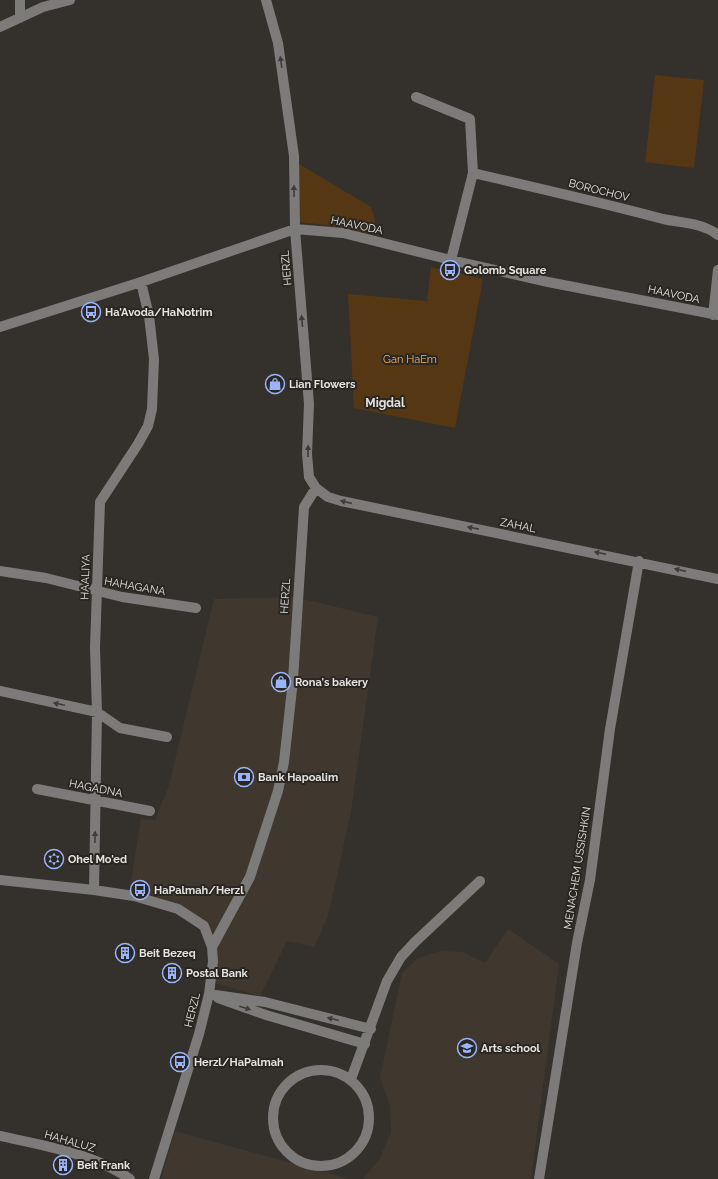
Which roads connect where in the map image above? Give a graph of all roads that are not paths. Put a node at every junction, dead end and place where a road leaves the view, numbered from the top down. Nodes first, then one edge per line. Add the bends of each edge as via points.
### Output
1 (20, 0) edge
2 (70, 0) edge
3 (266, 0) edge
4 (20, 18) junction
5 (0, 28) edge
6 (416, 97) dead end
7 (473, 173) junction
8 (294, 229) junction
9 (718, 235) edge
10 (451, 260) junction
11 (718, 270) edge
12 (141, 282) junction
13 (716, 315) edge
14 (0, 328) edge
15 (316, 488) junction
16 (639, 561) junction
17 (0, 571) edge
18 (718, 578) edge
19 (96, 591) junction
20 (196, 608) dead end
21 (0, 691) edge
22 (97, 712) junction
23 (167, 737) dead end
24 (37, 789) dead end
25 (95, 800) junction
26 (150, 811) dead end
27 (0, 880) edge
28 (480, 881) dead end
29 (94, 890) junction
30 (212, 947) junction
31 (209, 994) junction
32 (371, 1029) junction
33 (365, 1044) junction
34 (351, 1079) junction
35 (0, 1136) edge
36 (130, 1179) edge
37 (154, 1179) edge
38 (539, 1179) edge

1 - 4 street
2 - 4 street via 43,7
8 -> 3 street, HERZL via 294,156 278,43
4 - 5 street
6 - 7 street via 470,120
7 - 9 street, BOROCHOV via 709,228
7 - 10 street
8 - 10 street, HAAVODA via 343,233
8 - 12 street, HAAVODA
15 -> 8 street, HERZL via 309,477 307,454 309,404
10 - 13 street, HAAVODA
11 - 13 street
12 - 14 street, HAAVODA
12 - 19 street, HAALIYA via 149,316 154,359 152,409 148,426 138,444 100,502
16 -> 15 street, ZAHAL via 341,501 328,497
15 - 30 street, HERZL via 304,507 293,680 284,762 278,791 250,877
18 -> 16 street, ZAHAL
16 - 38 street, MENACHEM USSISHKIN via 610,729 590,880 577,943
17 - 19 street, HAHAGANA via 46,578
19 - 20 street, HAHAGANA
19 - 22 street, HAALIYA
22 -> 21 street
22 - 23 street via 120,728
22 - 25 street, HAALIYA
24 - 25 street, HAGADNA
25 - 26 street, HAGADNA
29 -> 25 street, HAALIYA
27 - 29 street
28 - 32 street via 401,957 387,982
29 - 30 street via 134,896 178,909 204,926
30 - 31 street, HERZL
32 -> 31 street via 265,1002
31 -> 33 street via 266,1015
31 - 37 street, HERZL
32 - 33 street
33 - 34 street
34 - 34 street via 336,1071 320,1069 303,1072 288,1081 278,1094 273,1111 273,1127 280,1143 290,1155 303,1163 318,1166 334,1165 348,1158 359,1148 367,1135 370,1120 368,1104 362,1090
35 - 36 street, HAHALUZ via 35,1143 98,1162

